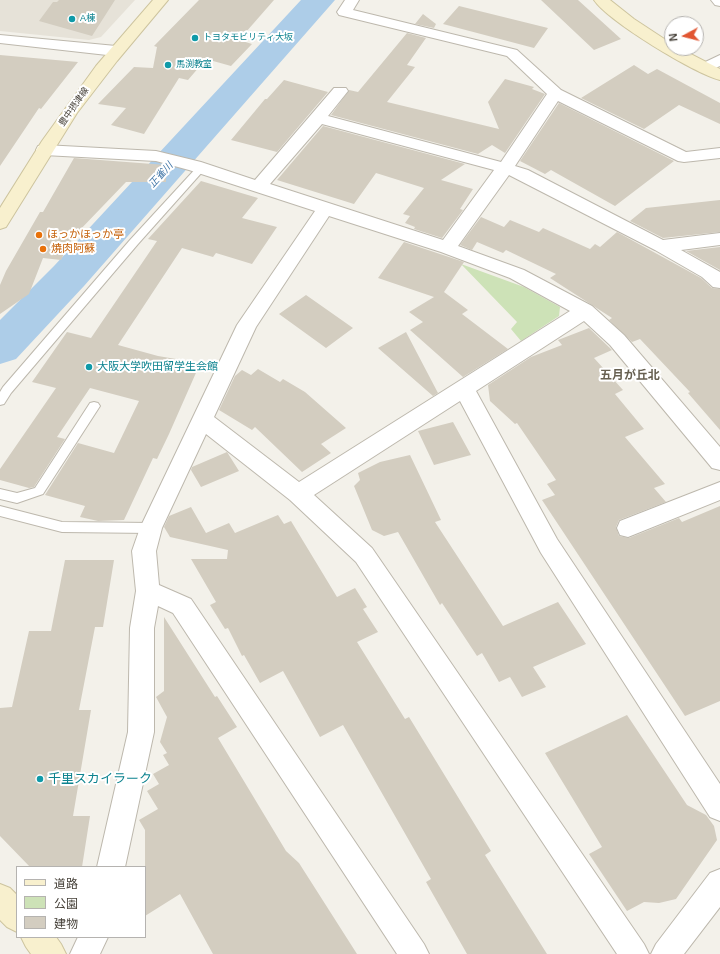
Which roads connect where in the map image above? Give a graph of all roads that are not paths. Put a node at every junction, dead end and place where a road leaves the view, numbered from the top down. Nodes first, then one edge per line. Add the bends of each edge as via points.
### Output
1 (161, 0) edge
2 (352, 0) edge
3 (601, 0) edge
4 (0, 39) edge
5 (116, 51) junction
6 (720, 60) edge
7 (704, 68) junction
8 (720, 75) edge
9 (340, 90) dead end
10 (555, 93) junction
11 (318, 118) junction
12 (44, 150) junction
13 (720, 153) edge
14 (198, 167) junction
15 (506, 168) junction
16 (259, 186) junction
17 (325, 209) junction
18 (0, 223) edge
19 (720, 239) edge
20 (661, 246) junction
21 (447, 248) junction
22 (720, 282) edge
23 (585, 311) junction
24 (464, 388) junction
25 (0, 401) edge
26 (94, 406) dead end
27 (201, 419) junction
28 (720, 462) edge
29 (720, 491) edge
30 (0, 494) edge
31 (298, 494) junction
32 (0, 511) edge
33 (151, 528) junction
34 (628, 528) dead end
35 (148, 591) junction
36 (720, 808) edge
37 (111, 866) edge
38 (720, 883) edge
39 (0, 898) edge
40 (16, 916) edge
41 (37, 938) edge
42 (93, 938) edge
43 (51, 954) edge
44 (85, 954) edge
45 (414, 954) edge
46 (634, 954) edge
47 (666, 954) edge

1 - 5 main road, 豊中摂津線
2 - 10 street via 344,12 512,53
3 - 7 main road via 626,21 673,52
4 - 5 street
5 - 12 main road, 豊中摂津線
6 - 7 street
7 - 8 main road
9 - 11 street
10 - 13 street via 684,157
10 - 15 street
11 - 15 street
11 - 16 street
12 - 14 street via 156,156
12 - 18 main road, 豊中摂津線
14 - 16 street
14 - 25 lane
15 - 20 street
15 - 21 street
16 - 17 street
17 - 21 street
17 - 27 street via 247,325
19 - 20 street
20 - 22 street
21 - 23 street via 517,274
23 - 24 street
23 - 28 street via 617,340
24 - 31 street
24 - 36 street via 549,546
26 - 30 lane via 39,491 17,498
27 - 31 street
27 - 33 street
29 - 34 street
31 - 46 street via 364,555
32 - 33 lane via 62,527
33 - 35 street via 144,551
35 - 37 street via 142,628 141,732
35 - 45 street via 182,606
38 - 47 street
39 - 40 main road
41 - 43 main road
42 - 44 street

